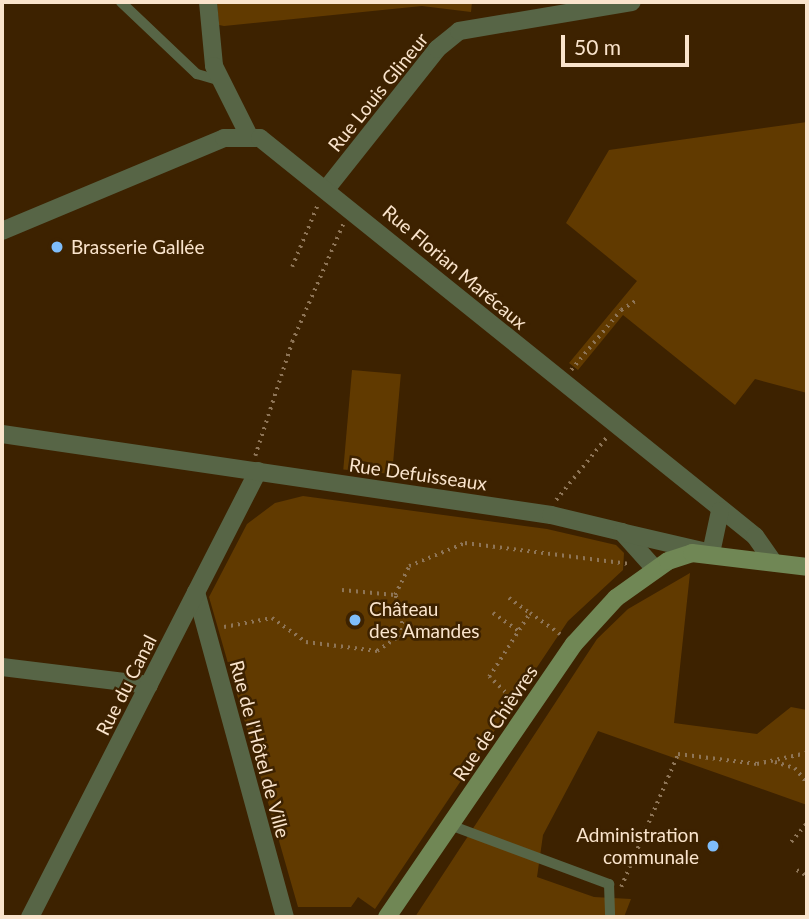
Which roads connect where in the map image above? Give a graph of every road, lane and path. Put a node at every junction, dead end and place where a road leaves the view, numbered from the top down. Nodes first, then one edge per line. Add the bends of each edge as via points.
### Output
1 (121, 2) edge
2 (208, 2) edge
3 (632, 2) edge
4 (221, 81) junction
5 (248, 134) junction
6 (327, 188) junction
7 (350, 207) junction
8 (2, 231) edge
9 (292, 267) dead end
10 (637, 300) dead end
11 (561, 383) junction
12 (615, 427) junction
13 (2, 434) edge
14 (258, 471) junction
15 (720, 511) junction
16 (551, 515) junction
17 (622, 532) junction
18 (710, 553) junction
19 (774, 562) junction
20 (807, 567) edge
21 (655, 569) junction
22 (342, 590) dead end
23 (196, 592) junction
24 (395, 595) junction
25 (509, 598) dead end
26 (493, 613) dead end
27 (530, 613) junction
28 (519, 631) junction
29 (206, 632) junction
30 (574, 644) junction
31 (2, 667) edge
32 (149, 685) junction
33 (528, 711) junction
34 (807, 752) edge
35 (771, 761) junction
36 (807, 783) edge
37 (807, 823) edge
38 (450, 825) junction
39 (791, 842) dead end
40 (797, 870) dead end
41 (807, 876) edge
42 (609, 884) junction
43 (30, 917) edge
44 (285, 917) edge
45 (387, 917) edge
46 (610, 917) edge

1 - 4 lane via 197,74
2 - 4 street via 210,54
3 - 6 street, Rue Louis Glineur via 459,31 437,49
4 - 5 street
5 - 6 street, Rue Florian Marécaux via 281,150
5 - 8 street via 224,138
6 - 7 street, Rue Florian Marécaux
6 - 9 path
7 - 11 street, Rue Florian Marécaux
7 - 14 path via 292,342 254,457
10 - 11 path via 621,310
11 - 12 street, Rue Florian Marécaux
12 - 15 street, Rue Florian Marécaux
12 - 16 path via 562,488
13 - 14 street, Rue Defuisseaux
14 - 16 street, Rue Defuisseaux
14 - 23 street, Rue du Canal
15 - 18 street
15 - 19 street, Rue Florian Marécaux via 755,536
16 - 17 street, Rue Defuisseaux
17 - 18 street, Rue Defuisseaux
17 - 21 street
18 - 19 main road
18 - 21 main road
19 - 20 main road
21 - 24 path via 465,543 409,566
21 - 30 main road, Rue de Chièvres via 605,608
22 - 24 path
23 - 29 street, Rue de l'Hôtel de Ville
23 - 32 street, Rue du Canal
24 - 29 path via 403,618 398,636 377,651 306,642 272,618
25 - 27 path
26 - 28 path
27 - 28 path
27 - 30 path
28 - 33 path via 489,677
29 - 44 street, Rue de l'Hôtel de Ville
30 - 33 main road, Rue de Chièvres
31 - 32 street
32 - 43 street, Rue du Canal
33 - 38 main road, Rue de Chièvres
34 - 35 path
35 - 36 path via 795,768
35 - 42 path via 678,754 626,884
37 - 39 path
38 - 42 lane
38 - 45 main road, Rue de Chièvres
40 - 41 path
42 - 46 lane

